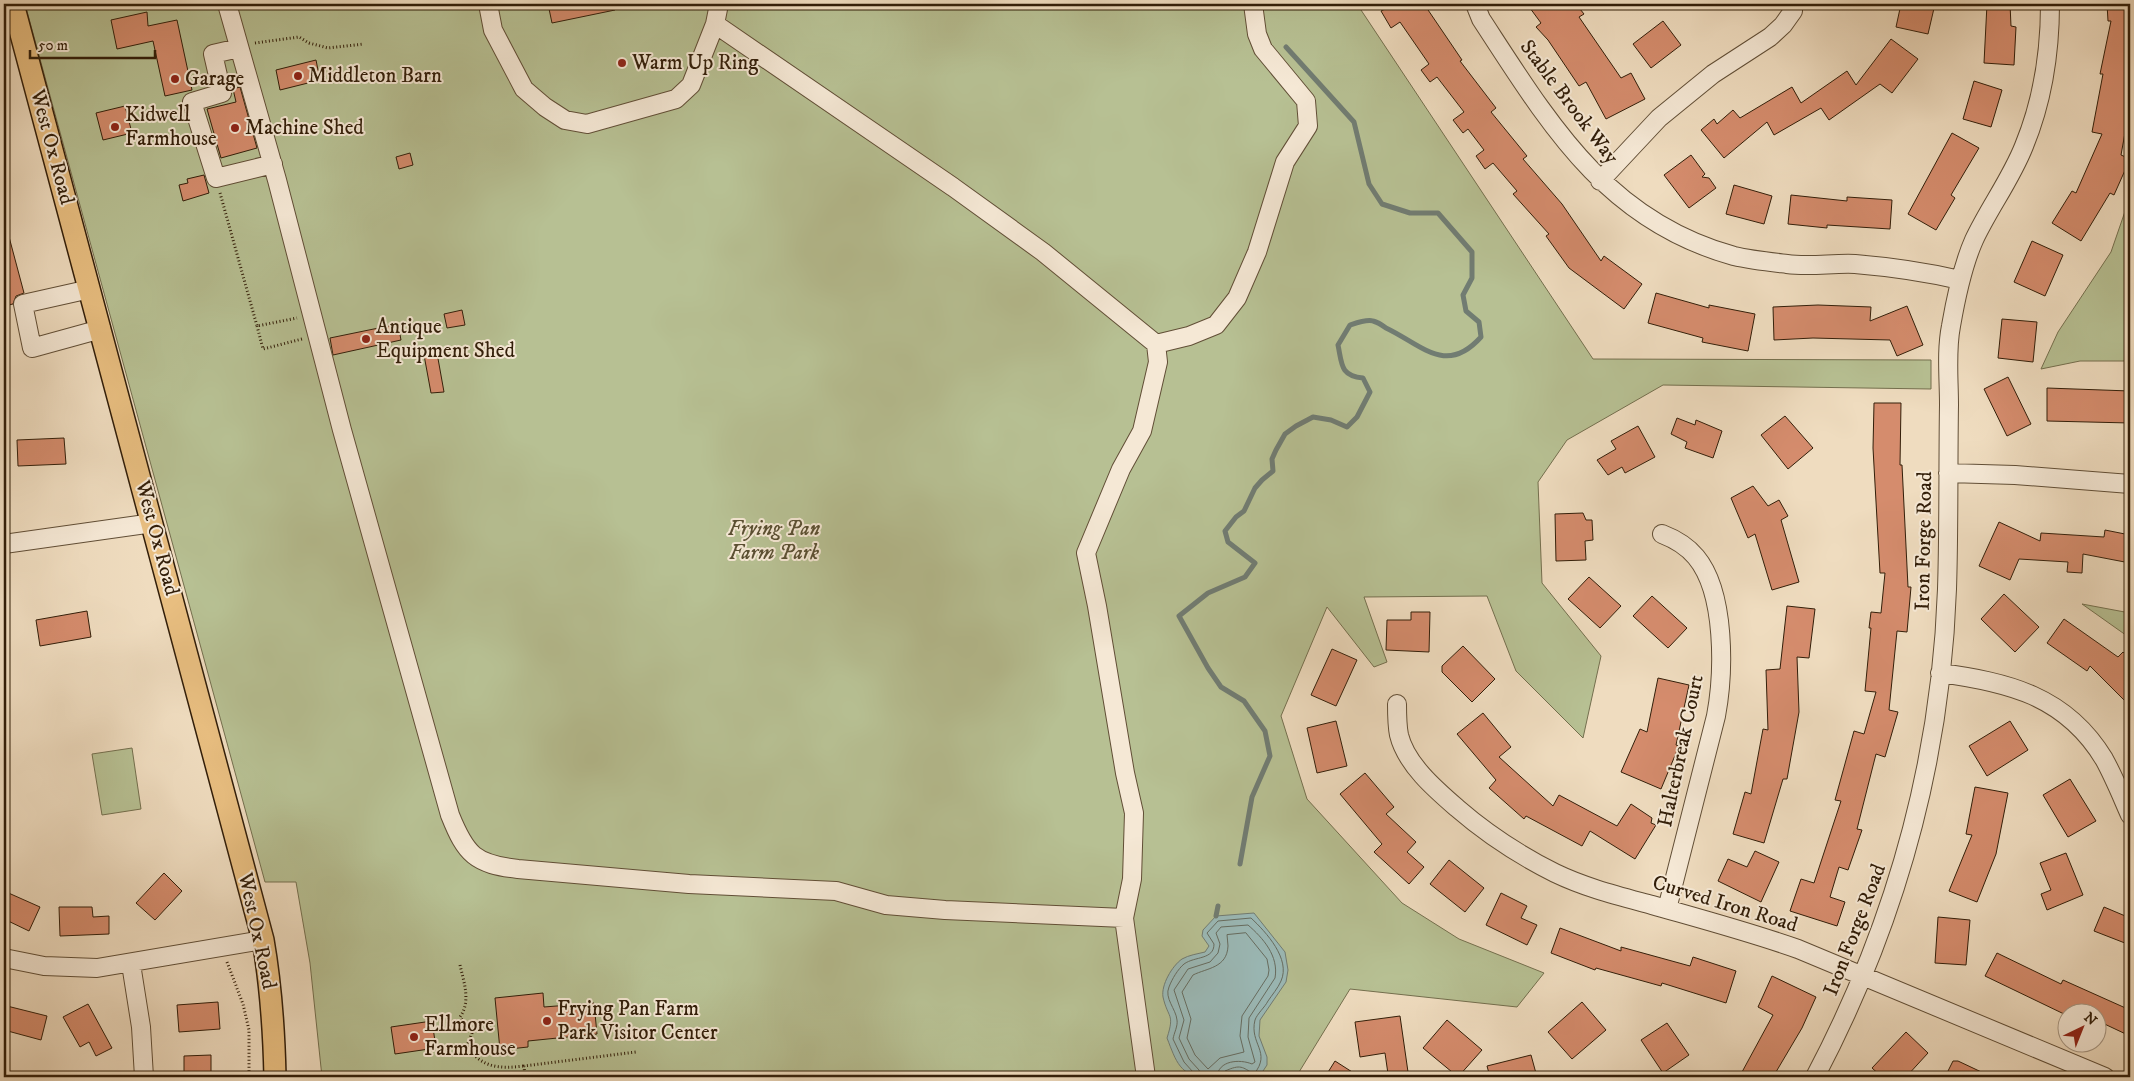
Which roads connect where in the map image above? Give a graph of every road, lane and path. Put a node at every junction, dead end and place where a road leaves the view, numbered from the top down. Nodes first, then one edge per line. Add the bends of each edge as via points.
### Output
1 (13, 4) edge
2 (227, 4) edge
3 (488, 4) edge
4 (720, 4) edge
5 (1252, 4) edge
6 (1474, 4) edge
7 (2050, 4) edge
8 (1793, 11) dead end
9 (715, 24) junction
10 (364, 44) dead end
11 (239, 48) junction
12 (272, 164) junction
13 (216, 178) junction
14 (1600, 181) junction
15 (1960, 280) junction
16 (90, 288) junction
17 (312, 315) junction
18 (257, 326) junction
19 (101, 329) junction
20 (317, 335) junction
21 (1156, 344) junction
22 (1948, 473) junction
23 (2130, 484) edge
24 (153, 522) junction
25 (1662, 534) dead end
26 (4, 544) edge
27 (1940, 673) junction
28 (1397, 704) dead end
29 (2130, 815) edge
30 (1667, 909) junction
31 (1124, 918) junction
32 (263, 940) junction
33 (222, 947) junction
34 (4, 958) edge
35 (131, 964) junction
36 (460, 965) dead end
37 (1864, 976) junction
38 (636, 1052) dead end
39 (524, 1066) junction
40 (144, 1077) edge
41 (249, 1077) edge
42 (275, 1077) edge
43 (524, 1077) edge
44 (1146, 1077) edge
45 (1815, 1077) edge
46 (2105, 1077) edge

1 - 16 main road, West Ox Road
2 - 11 street
3 - 9 street via 493,30 524,89 565,120 587,124 676,99 691,86
4 - 9 street
5 - 21 street via 1263,49 1306,101 1308,126 1285,162 1257,252 1237,298 1216,325
6 - 14 street, Stable Brook Way via 1548,119
7 - 15 street, Iron Forge Road via 2050,37 2036,114 2011,175 1974,240
8 - 14 street via 1770,37 1712,74 1659,118
9 - 21 street via 1043,252
10 - 11 path via 328,48 299,37 256,42
11 - 12 street
11 - 13 street via 213,54 222,93 192,102
12 - 13 street
12 - 17 street
13 - 18 path
14 - 15 street, Stable Brook Way via 1632,208 1661,226 1736,256 1789,264 1854,264 1926,272
15 - 22 street, Iron Forge Road via 1950,331
16 - 19 main road, West Ox Road
16 - 19 street via 23,304 32,348
17 - 18 path
17 - 20 street
18 - 20 path via 263,349
19 - 24 main road, West Ox Road
20 - 31 street via 450,814 459,837 480,860 498,866 688,884 836,891 886,905
21 - 31 street via 1158,362 1142,432 1121,469 1086,554 1134,813 1132,879
22 - 23 street
22 - 27 street, Iron Forge Road via 1947,591
24 - 26 street
24 - 32 main road, West Ox Road
25 - 30 street, Halterbreak Court via 1688,548 1705,571 1718,617 1722,661 1716,716
27 - 29 street via 1996,682 2030,692 2059,710 2092,742
27 - 37 street, Iron Forge Road via 1931,746 1909,847
28 - 30 street, Curved Iron Road via 1398,733 1410,759 1439,793 1475,824 1514,851 1556,873 1601,891
30 - 37 street, Curved Iron Road via 1755,934
31 - 44 street
32 - 33 street
32 - 42 main road, West Ox Road via 274,1023
33 - 35 street
33 - 41 path via 249,1030
34 - 35 street via 75,968
35 - 40 street via 142,1028
36 - 39 path via 466,993 466,1008 460,1017 472,1033 467,1046 480,1062 493,1067
37 - 45 street, Iron Forge Road
37 - 46 street, Curved Iron Road
38 - 39 path
39 - 43 path

